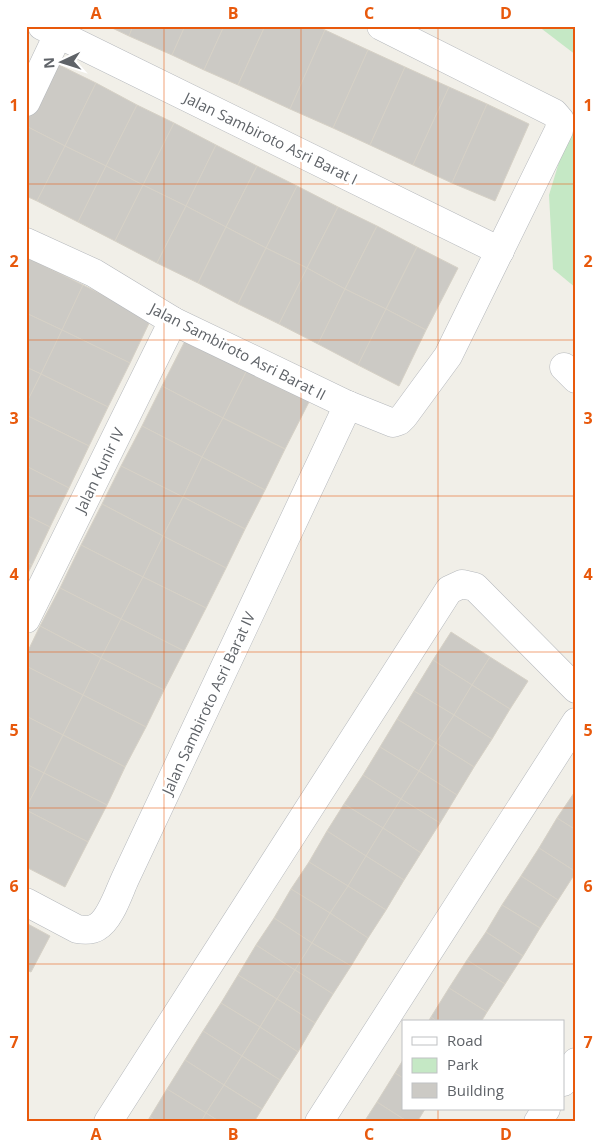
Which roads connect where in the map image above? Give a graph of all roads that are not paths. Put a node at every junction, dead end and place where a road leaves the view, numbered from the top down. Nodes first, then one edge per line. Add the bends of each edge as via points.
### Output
1 (381, 26) edge
2 (54, 29) edge
3 (26, 102) edge
4 (26, 242) edge
5 (500, 250) junction
6 (173, 321) junction
7 (348, 405) junction
8 (26, 619) edge
9 (576, 689) edge
10 (576, 722) edge
11 (26, 902) edge
12 (576, 1062) edge
13 (564, 1080) edge
14 (545, 1110) edge
15 (108, 1122) edge
16 (319, 1122) edge
17 (538, 1122) edge

1 - 5 street via 554,113 560,120 559,130
2 - 3 street
2 - 5 street, Jalan Sambiroto Asri Barat I
4 - 6 street, Jalan Sambiroto Asri Barat II via 94,273
5 - 7 street, Jalan Sambiroto Asri Barat II via 448,356 399,421 392,423
6 - 7 street, Jalan Sambiroto Asri Barat II
6 - 8 street, Jalan Kunir IV
7 - 11 street, Jalan Sambiroto Asri Barat IV via 104,922 96,928 77,929
9 - 15 street via 475,587 462,584 449,590
10 - 16 street
12 - 13 street
14 - 17 street

